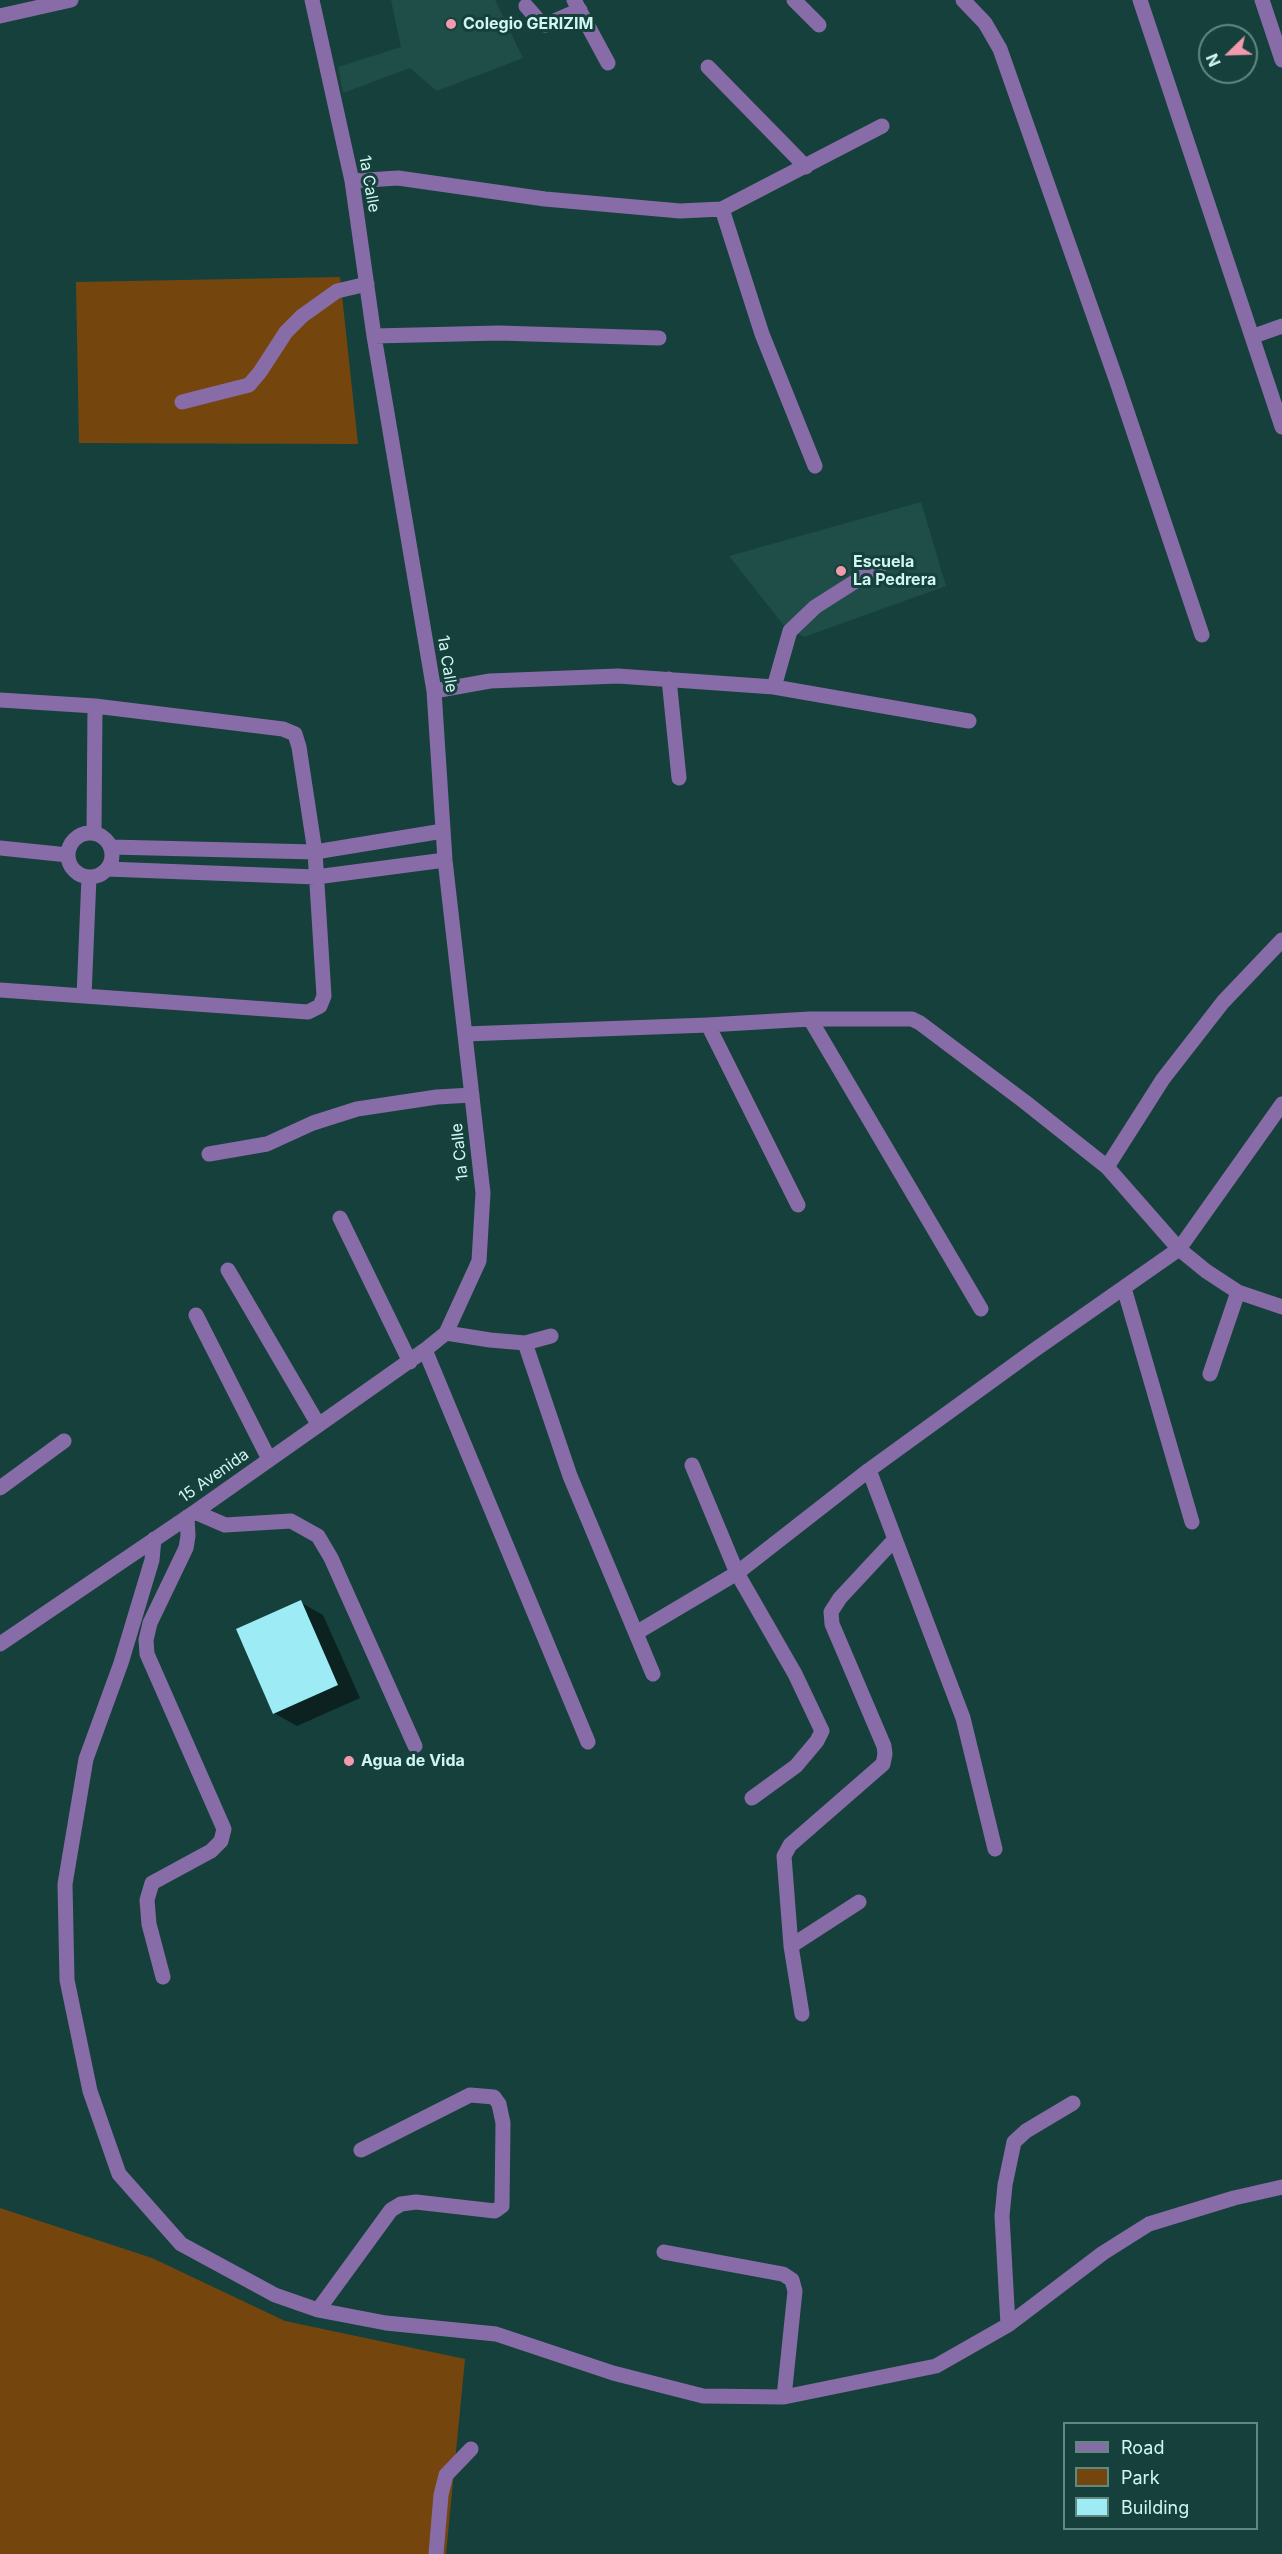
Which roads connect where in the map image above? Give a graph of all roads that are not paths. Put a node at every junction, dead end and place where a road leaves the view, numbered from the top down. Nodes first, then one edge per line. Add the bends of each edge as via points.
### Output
1 (71, 0) edge
2 (312, 0) edge
3 (794, 0) edge
4 (963, 0) edge
5 (1262, 0) edge
6 (1145, 2) edge
7 (577, 5) edge
8 (526, 6) dead end
9 (0, 16) edge
10 (819, 25) dead end
11 (1282, 60) edge
12 (608, 63) dead end
13 (708, 67) dead end
14 (882, 126) dead end
15 (806, 167) junction
16 (352, 181) junction
17 (722, 209) junction
18 (366, 284) junction
19 (1282, 326) edge
20 (374, 336) junction
21 (1254, 336) junction
22 (658, 338) dead end
23 (182, 402) dead end
24 (1282, 427) edge
25 (815, 466) dead end
26 (881, 565) dead end
27 (1202, 635) dead end
28 (669, 680) junction
29 (774, 687) junction
30 (435, 691) junction
31 (0, 700) edge
32 (95, 706) junction
33 (969, 722) dead end
34 (679, 778) dead end
35 (443, 831) junction
36 (94, 833) junction
37 (111, 847) junction
38 (0, 848) edge
39 (315, 852) junction
40 (68, 855) junction
41 (445, 860) junction
42 (107, 869) junction
43 (89, 877) junction
44 (316, 877) junction
45 (1282, 939) edge
46 (0, 990) edge
47 (84, 996) junction
48 (810, 1019) junction
49 (708, 1025) junction
50 (465, 1034) junction
51 (472, 1095) junction
52 (1282, 1104) edge
53 (209, 1155) dead end
54 (1107, 1167) junction
55 (798, 1205) dead end
56 (340, 1218) dead end
57 (1179, 1249) junction
58 (228, 1270) dead end
59 (1124, 1288) junction
60 (1238, 1292) junction
61 (1282, 1307) edge
62 (981, 1309) dead end
63 (196, 1315) dead end
64 (446, 1333) junction
65 (551, 1336) dead end
66 (525, 1343) junction
67 (425, 1350) junction
68 (410, 1362) junction
69 (1210, 1374) dead end
70 (318, 1424) junction
71 (64, 1441) dead end
72 (269, 1459) junction
73 (692, 1465) dead end
74 (869, 1470) junction
75 (0, 1488) edge
76 (191, 1514) junction
77 (1192, 1522) dead end
78 (154, 1539) junction
79 (895, 1539) junction
80 (737, 1573) junction
81 (636, 1632) junction
82 (0, 1644) edge
83 (652, 1674) dead end
84 (588, 1742) dead end
85 (415, 1746) dead end
86 (752, 1798) dead end
87 (995, 1849) dead end
88 (859, 1902) dead end
89 (791, 1946) junction
90 (163, 1977) dead end
91 (802, 2014) dead end
92 (1072, 2103) dead end
93 (361, 2150) dead end
94 (1282, 2187) edge
95 (664, 2252) dead end
96 (318, 2310) junction
97 (1008, 2325) junction
98 (784, 2397) junction
99 (471, 2449) dead end
100 (436, 2554) edge

1 - 9 street
2 - 16 street, 1a Calle
3 - 10 street
4 - 27 street via 985,23 1000,50
5 - 11 street
6 - 21 street
7 - 8 street via 545,24
7 - 12 street
13 - 15 street
14 - 15 street
15 - 17 street
16 - 17 street via 398,178 545,199 680,211
16 - 18 street, 1a Calle
17 - 25 street via 762,334
18 - 20 street, 1a Calle
18 - 23 street via 337,291 302,316 249,385
19 - 21 street
20 - 22 street via 499,333
20 - 30 street, 1a Calle
21 - 24 street
26 - 29 street via 815,607 790,631
28 - 29 street
28 - 30 street via 618,676 490,681
28 - 34 street
29 - 33 street
30 - 35 street, 1a Calle
31 - 32 street
32 - 36 street
32 - 39 street via 283,729 295,734
35 - 39 street
35 - 41 street, 1a Calle
36 - 37 street
36 - 40 street via 74,841
37 - 39 street
37 - 42 street
38 - 40 street
39 - 44 street
40 - 43 street via 72,867
41 - 44 street
41 - 50 street, 1a Calle
42 - 43 street
42 - 44 street
43 - 47 street
44 - 47 street via 324,996 320,1006 308,1012
45 - 54 street via 1223,1002 1163,1079
46 - 47 street
48 - 49 street
48 - 54 street via 900,1018 920,1023
48 - 62 street
49 - 50 street
49 - 55 street
50 - 51 street, 1a Calle
51 - 53 street via 357,1109 267,1144
51 - 64 street, 1a Calle via 483,1193 479,1261
52 - 57 street
54 - 57 street
56 - 68 street
57 - 59 street
57 - 60 street
58 - 70 street
59 - 74 street
59 - 77 street
60 - 61 street
60 - 69 street
63 - 72 street
64 - 66 street
64 - 67 street, 15 Avenida
65 - 66 street
66 - 81 street via 570,1476
67 - 68 street, 15 Avenida
67 - 84 street
68 - 70 street, 15 Avenida
70 - 72 street, 15 Avenida
71 - 75 street
72 - 76 street, 15 Avenida
73 - 80 street
74 - 79 street
74 - 80 street
76 - 78 street, 15 Avenida
76 - 85 street via 225,1525 291,1521 318,1536
76 - 90 street via 186,1548 150,1623 146,1640 154,1671 224,1829 222,1841 211,1851 152,1883 147,1900 149,1924
78 - 82 street, 15 Avenida
78 - 96 street via 153,1560 86,1759 65,1884 67,1980 90,2091 119,2174 181,2244 275,2295
79 - 87 street via 963,1718
79 - 89 street via 831,1612 832,1624 884,1746 883,1764 787,1850 783,1868
80 - 81 street
80 - 86 street via 795,1674 822,1731 796,1766
81 - 83 street
88 - 89 street
89 - 91 street
92 - 97 street via 1014,2142 1002,2216
93 - 96 street via 470,2095 494,2097 503,2123 502,2206 495,2211 416,2202 401,2204 391,2211
94 - 97 street via 1149,2224 1103,2253
95 - 98 street via 783,2274 792,2280 795,2291
96 - 98 street via 386,2323 496,2334 613,2373 703,2396
97 - 98 street via 936,2366
99 - 100 street via 446,2475

